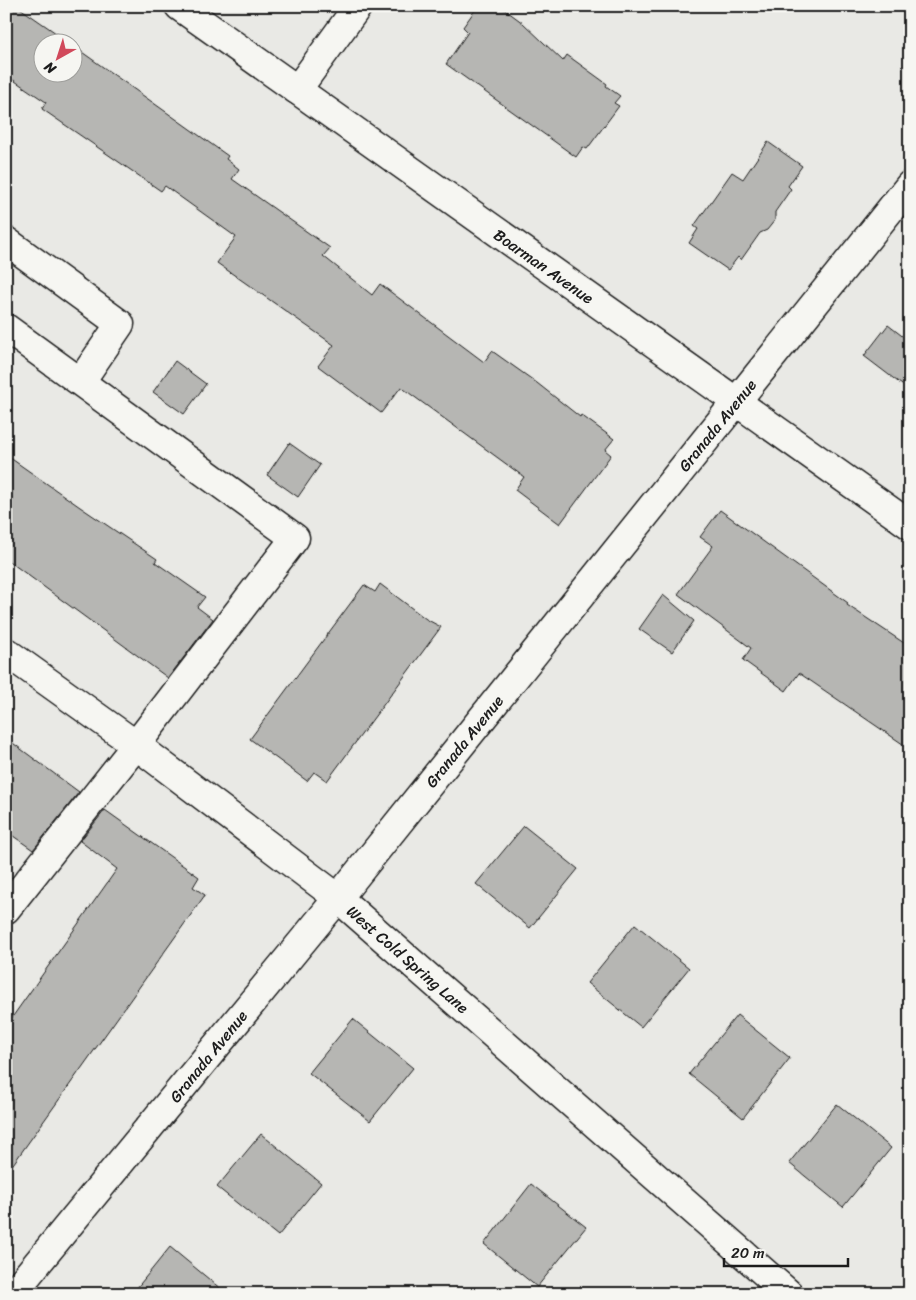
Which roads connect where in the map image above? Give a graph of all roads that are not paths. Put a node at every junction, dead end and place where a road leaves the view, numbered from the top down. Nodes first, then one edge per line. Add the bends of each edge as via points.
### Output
1 (178, 6) edge
2 (358, 6) edge
3 (297, 90) junction
4 (910, 184) edge
5 (6, 241) edge
6 (6, 328) edge
7 (80, 381) junction
8 (736, 402) junction
9 (910, 525) edge
10 (6, 652) edge
11 (136, 746) junction
12 (338, 898) junction
13 (6, 909) edge
14 (12, 1294) edge
15 (789, 1294) edge

1 - 3 street, Boarman Avenue
2 - 3 street
3 - 8 street, Boarman Avenue
4 - 8 street, Granada Avenue
5 - 7 street via 120,324
6 - 7 street
7 - 11 street via 295,538
8 - 9 street, Boarman Avenue
8 - 12 street, Granada Avenue
10 - 11 street, West Cold Spring Lane
11 - 12 street, West Cold Spring Lane
11 - 13 street
12 - 14 street, Granada Avenue
12 - 15 street, West Cold Spring Lane

